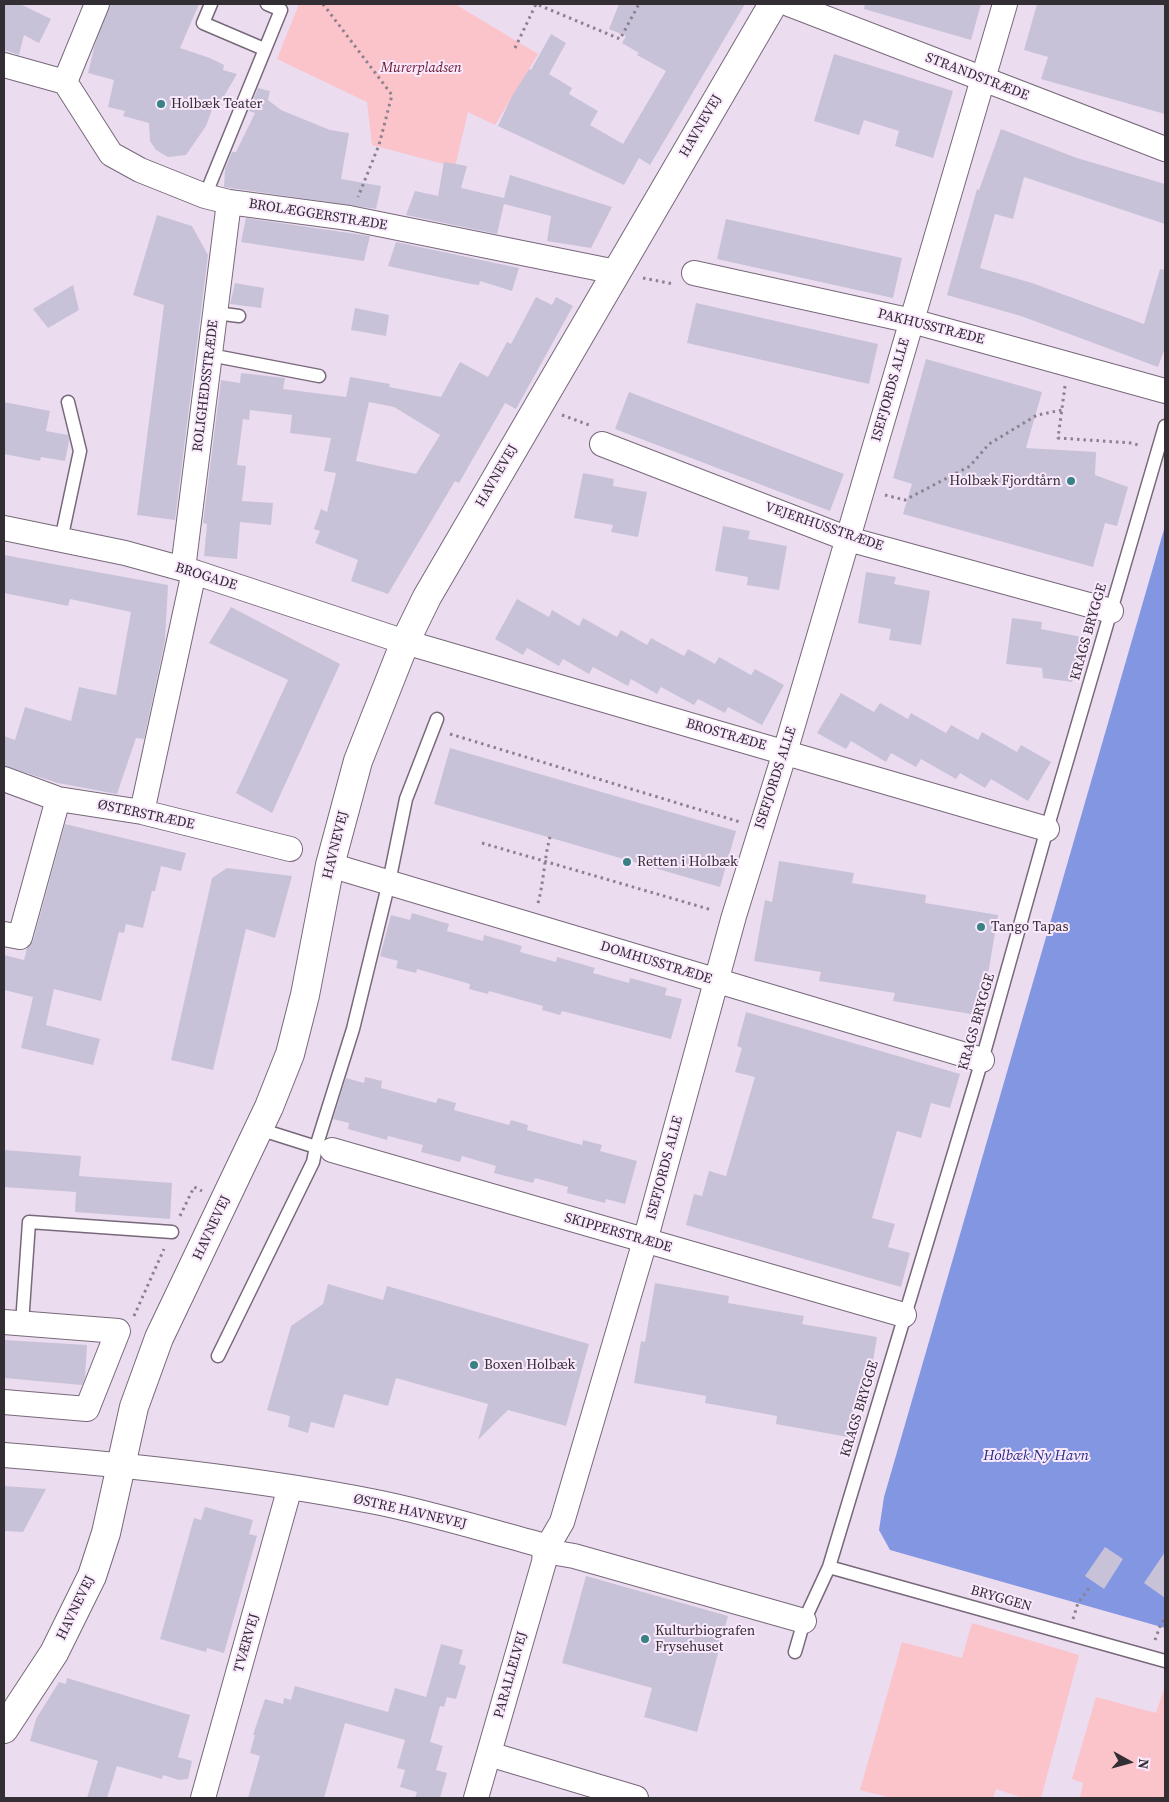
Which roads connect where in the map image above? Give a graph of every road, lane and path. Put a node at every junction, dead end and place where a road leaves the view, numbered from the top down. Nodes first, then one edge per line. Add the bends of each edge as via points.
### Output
1 (97, 4) edge
2 (211, 4) edge
3 (267, 4) edge
4 (323, 4) edge
5 (639, 4) edge
6 (773, 4) edge
7 (789, 4) edge
8 (1005, 4) edge
9 (515, 48) dead end
10 (264, 49) junction
11 (4, 65) edge
12 (983, 79) junction
13 (65, 82) junction
14 (1165, 149) edge
15 (205, 196) junction
16 (229, 202) junction
17 (349, 218) junction
18 (616, 272) junction
19 (694, 273) joint
20 (216, 313) junction
21 (239, 316) dead end
22 (912, 321) junction
23 (210, 355) junction
24 (1068, 364) junction
25 (320, 376) dead end
26 (1165, 390) edge
27 (68, 402) dead end
28 (538, 406) junction
29 (1062, 410) junction
30 (1165, 426) edge
31 (602, 444) joint
32 (1158, 451) junction
33 (886, 496) dead end
34 (4, 528) edge
35 (848, 539) junction
36 (61, 540) junction
37 (188, 571) junction
38 (1111, 611) junction
39 (405, 642) junction
40 (434, 724) joint
41 (785, 752) junction
42 (4, 779) edge
43 (58, 799) junction
44 (142, 812) junction
45 (760, 828) junction
46 (1047, 830) junction
47 (550, 837) dead end
48 (482, 843) dead end
49 (290, 849) dead end
50 (544, 861) junction
51 (330, 864) junction
52 (389, 882) junction
53 (539, 898) dead end
54 (704, 908) dead end
55 (4, 934) edge
56 (716, 980) junction
57 (982, 1060) junction
58 (259, 1128) junction
59 (324, 1149) junction
60 (172, 1232) dead end
61 (645, 1240) junction
62 (904, 1315) junction
63 (13, 1323) edge
64 (218, 1356) dead end
65 (4, 1402) edge
66 (4, 1455) edge
67 (121, 1465) junction
68 (290, 1488) junction
69 (545, 1551) junction
70 (829, 1567) junction
71 (1090, 1586) dead end
72 (1078, 1603) dead end
73 (1165, 1618) edge
74 (804, 1621) junction
75 (1160, 1626) dead end
76 (794, 1652) dead end
77 (1165, 1660) edge
78 (4, 1729) edge
79 (489, 1754) junction
80 (203, 1798) edge
81 (476, 1798) edge
82 (636, 1798) edge

1 - 13 street
2 - 10 lane via 203,22
3 - 10 lane via 281,10
4 - 17 path via 392,95 379,145
5 - 9 path via 620,40 536,4
6 - 18 street, HAVNEVEJ
7 - 12 street, STRANDSTRÆDE
8 - 12 street, ISEFJORDS ALLE
10 - 15 lane
11 - 13 street
12 - 14 street, STRANDSTRÆDE
12 - 22 street, ISEFJORDS ALLE
13 - 15 street, BROLÆGGERSTRÆDE via 111,154 140,170
15 - 16 street, BROLÆGGERSTRÆDE
16 - 17 street, BROLÆGGERSTRÆDE
16 - 20 street, ROLIGHEDSSTRÆDE
17 - 18 street, BROLÆGGERSTRÆDE
18 - 19 path via 686,286
18 - 28 street, HAVNEVEJ
19 - 22 street, PAKHUSSTRÆDE
20 - 21 lane
20 - 23 street, ROLIGHEDSSTRÆDE
22 - 24 street, PAKHUSSTRÆDE
22 - 35 street, ISEFJORDS ALLE
23 - 25 lane
23 - 37 street, ROLIGHEDSSTRÆDE
24 - 26 street, PAKHUSSTRÆDE
24 - 29 path
27 - 36 lane via 80,452
28 - 31 path via 602,430
28 - 39 street, HAVNEVEJ via 427,597
29 - 32 path via 1058,438 1132,443
29 - 33 path via 1037,415 989,444 970,466 905,500
30 - 32 lane, KRAGS BRYGGE
31 - 35 street, VEJERHUSSTRÆDE
32 - 38 lane, KRAGS BRYGGE
34 - 36 street, BROGADE
35 - 38 street, VEJERHUSSTRÆDE
35 - 41 street, ISEFJORDS ALLE
36 - 37 street, BROGADE via 125,552
37 - 39 street, BROGADE
37 - 44 street, ROLIGHEDSSTRÆDE
38 - 46 lane, KRAGS BRYGGE
39 - 41 street, BROSTRÆDE
39 - 51 street, HAVNEVEJ via 358,761
40 - 45 path
40 - 52 lane via 406,799
41 - 45 street, ISEFJORDS ALLE
41 - 46 street, BROSTRÆDE
42 - 43 street, ØSTERSTRÆDE
43 - 44 street, ØSTERSTRÆDE
43 - 55 street via 20,937
44 - 49 street, ØSTERSTRÆDE
45 - 56 street, ISEFJORDS ALLE
46 - 57 lane, KRAGS BRYGGE
47 - 50 path
48 - 50 path
50 - 53 path
50 - 54 path
51 - 52 street, DOMHUSSTRÆDE
51 - 58 street, HAVNEVEJ via 305,995 290,1054
52 - 56 street, DOMHUSSTRÆDE
52 - 59 lane
56 - 57 street, DOMHUSSTRÆDE
56 - 61 street, ISEFJORDS ALLE
57 - 62 lane, KRAGS BRYGGE
58 - 59 lane
58 - 67 street, HAVNEVEJ via 159,1338 134,1407
59 - 61 street, SKIPPERSTRÆDE
59 - 64 lane via 313,1162
60 - 63 lane via 29,1222
61 - 62 street, SKIPPERSTRÆDE
61 - 69 street, ISEFJORDS ALLE via 562,1522
62 - 70 lane, KRAGS BRYGGE
63 - 65 street via 118,1331 87,1409
66 - 67 street, ØSTRE HAVNEVEJ
67 - 68 street, ØSTRE HAVNEVEJ
67 - 78 street, HAVNEVEJ via 106,1533 92,1576 54,1653
68 - 69 street, ØSTRE HAVNEVEJ via 378,1502 538,1544
68 - 80 street, TVÆRVEJ
69 - 74 street, ØSTRE HAVNEVEJ via 574,1556
69 - 79 street, PARALLELVEJ
70 - 74 lane, KRAGS BRYGGE
70 - 77 lane, BRYGGEN
71 - 72 path
73 - 75 path
74 - 76 lane, KRAGS BRYGGE
79 - 81 street, PARALLELVEJ
79 - 82 street

